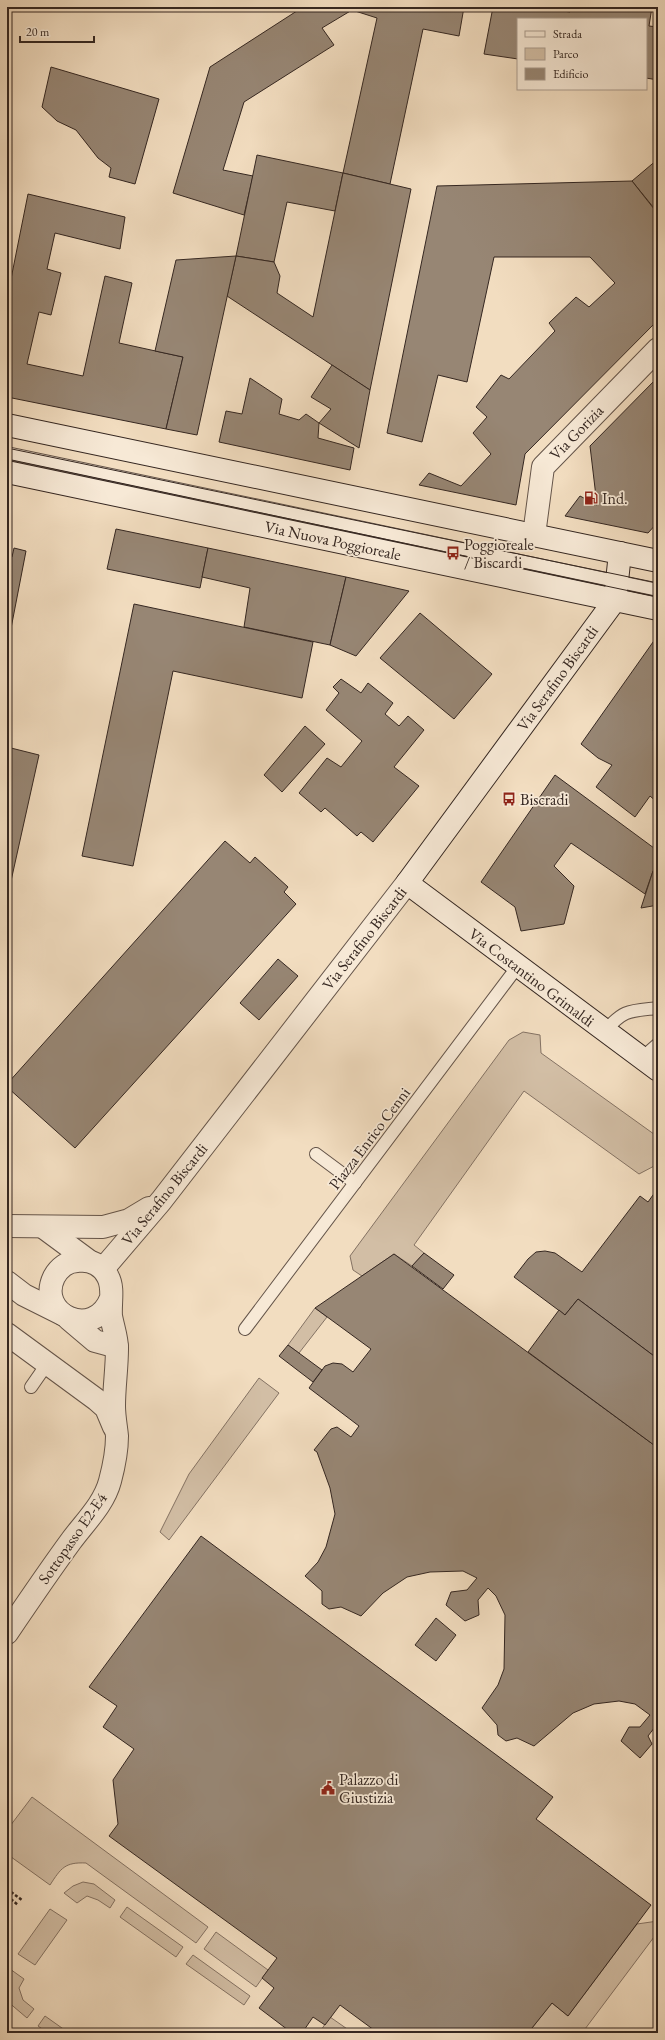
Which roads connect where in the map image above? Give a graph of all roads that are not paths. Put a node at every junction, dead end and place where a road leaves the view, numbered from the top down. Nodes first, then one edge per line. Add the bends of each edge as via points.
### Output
1 (658, 349) edge
2 (7, 425) edge
3 (7, 453) edge
4 (7, 472) edge
5 (534, 535) junction
6 (620, 553) junction
7 (658, 561) edge
8 (658, 590) edge
9 (616, 591) junction
10 (658, 609) edge
11 (406, 883) junction
12 (518, 966) junction
13 (658, 1008) edge
14 (630, 1010) junction
15 (658, 1018) edge
16 (605, 1031) junction
17 (654, 1051) edge
18 (316, 1154) dead end
19 (355, 1183) junction
20 (160, 1201) junction
21 (7, 1226) edge
22 (43, 1227) junction
23 (96, 1265) junction
24 (7, 1282) edge
25 (111, 1298) junction
26 (66, 1316) junction
27 (245, 1329) dead end
28 (7, 1334) edge
29 (117, 1347) junction
30 (47, 1364) junction
31 (31, 1387) dead end
32 (117, 1436) junction
33 (7, 1632) edge

1 - 5 main road, Via Gorizia via 543,466
2 - 5 main road
3 - 9 lane
4 - 9 main road, Via Nuova Poggioreale
5 - 6 main road
6 - 7 main road
6 - 9 main road
8 - 9 lane
9 - 10 main road, Via Nuova Poggioreale
9 - 11 main road, Via Serafino Biscardi
11 - 12 main road, Via Costantino Grimaldi
11 - 20 main road, Via Serafino Biscardi
12 - 16 main road, Via Costantino Grimaldi
12 - 19 lane, Piazza Enrico Cenni
13 - 14 lane
14 - 15 lane
14 - 16 lane via 618,1016
16 - 17 main road, Via Costantino Grimaldi
18 - 19 lane
19 - 27 lane, Piazza Enrico Cenni
20 - 22 main road via 128,1220 102,1227
20 - 23 main road, Via Serafino Biscardi
21 - 22 main road
22 - 23 main road
23 - 25 main road via 109,1277 112,1287
23 - 26 main road via 78,1261 69,1263 54,1277 51,1286 52,1297 55,1306
24 - 26 main road via 24,1295
25 - 26 main road via 102,1313 95,1318 78,1321
25 - 29 main road, Sottopasso E2-E4 via 111,1316
26 - 29 main road via 95,1341
28 - 30 main road
29 - 32 main road, Sottopasso E2-E4 via 114,1406
30 - 31 lane
30 - 32 main road via 106,1408
32 - 33 main road, Sottopasso E2-E4 via 116,1457 110,1483 101,1502

